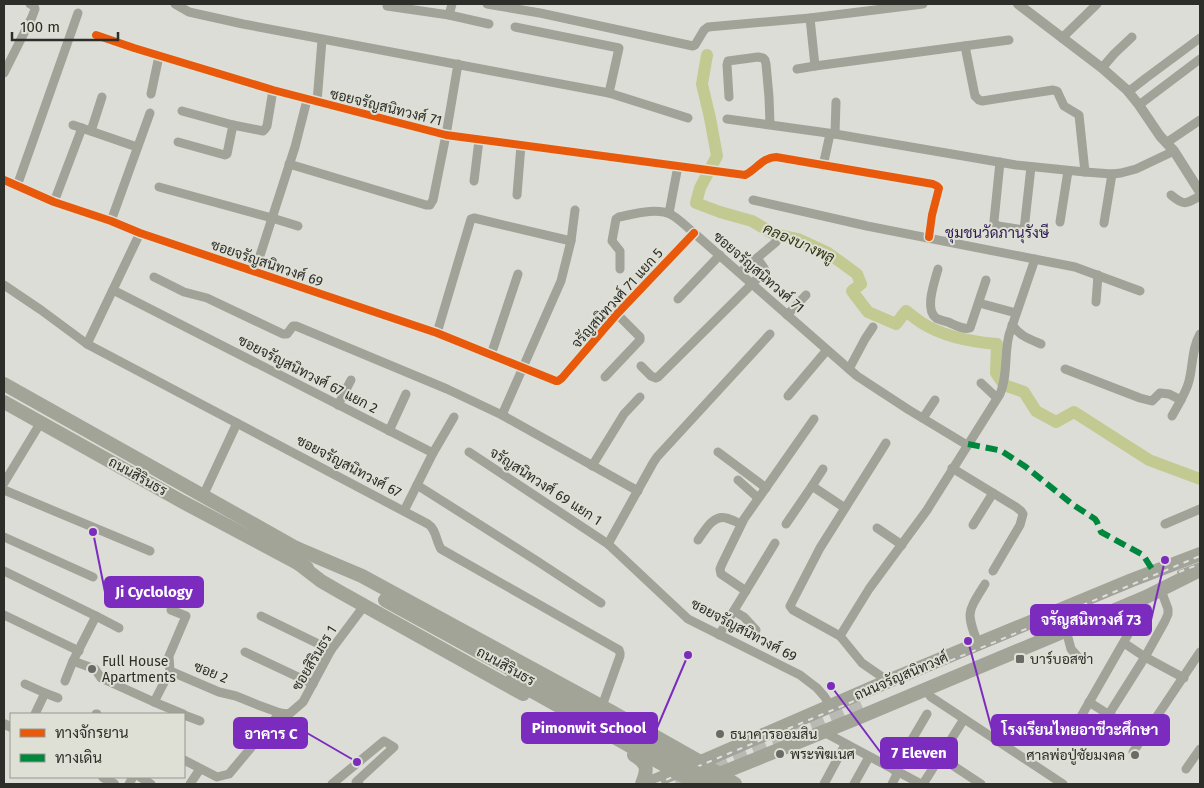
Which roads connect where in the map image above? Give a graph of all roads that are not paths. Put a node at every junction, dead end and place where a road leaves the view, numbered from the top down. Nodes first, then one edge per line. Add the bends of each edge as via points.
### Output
1 (30, 4) edge
2 (177, 4) edge
3 (452, 4) edge
4 (487, 4) edge
5 (923, 4) edge
6 (1097, 4) edge
7 (1023, 5) edge
8 (387, 6) dead end
9 (540, 8) edge
10 (78, 13) dead end
11 (450, 15) junction
12 (810, 18) junction
13 (489, 24) dead end
14 (515, 27) dead end
15 (624, 31) junction
16 (96, 35) dead end
17 (1132, 37) dead end
18 (1062, 38) junction
19 (1200, 38) edge
20 (322, 40) junction
21 (1009, 40) dead end
22 (965, 46) junction
23 (618, 48) junction
24 (159, 56) junction
25 (1200, 59) edge
26 (458, 64) junction
27 (815, 66) junction
28 (1102, 68) junction
29 (797, 69) dead end
30 (4, 73) edge
31 (273, 90) junction
32 (1128, 92) junction
33 (609, 93) junction
34 (151, 94) dead end
35 (102, 97) dead end
36 (729, 97) dead end
37 (307, 100) junction
38 (317, 102) junction
39 (836, 102) dead end
40 (1139, 105) junction
41 (182, 111) dead end
42 (150, 113) dead end
43 (688, 118) dead end
44 (727, 119) dead end
45 (1200, 120) edge
46 (770, 124) junction
47 (73, 125) dead end
48 (233, 125) junction
49 (87, 130) junction
50 (832, 134) junction
51 (446, 135) junction
52 (479, 140) junction
53 (178, 142) dead end
54 (1166, 143) junction
55 (521, 145) junction
56 (137, 147) junction
57 (1174, 151) junction
58 (1000, 162) junction
59 (289, 164) junction
60 (678, 166) junction
61 (823, 166) junction
62 (1031, 167) junction
63 (1068, 171) junction
64 (1085, 172) junction
65 (1112, 174) junction
66 (4, 180) edge
67 (474, 181) dead end
68 (17, 186) junction
69 (1199, 186) edge
70 (160, 188) dead end
71 (517, 195) dead end
72 (1171, 195) dead end
73 (1200, 196) edge
74 (753, 200) dead end
75 (54, 202) junction
76 (575, 210) dead end
77 (669, 213) junction
78 (272, 218) junction
79 (111, 221) junction
80 (1060, 222) dead end
81 (1104, 223) dead end
82 (298, 226) dead end
83 (140, 233) junction
84 (694, 233) junction
85 (928, 237) junction
86 (571, 241) junction
87 (776, 242) dead end
88 (720, 255) junction
89 (757, 258) junction
90 (1035, 259) junction
91 (620, 268) dead end
92 (744, 269) dead end
93 (938, 269) dead end
94 (255, 272) junction
95 (518, 274) dead end
96 (1098, 275) junction
97 (154, 278) dead end
98 (986, 280) dead end
99 (752, 283) junction
100 (4, 285) edge
101 (113, 290) junction
102 (1140, 291) dead end
103 (806, 295) dead end
104 (678, 299) dead end
105 (979, 302) junction
106 (1096, 302) dead end
107 (1016, 313) junction
108 (617, 314) junction
109 (787, 315) junction
110 (1012, 325) junction
111 (873, 327) dead end
112 (436, 334) junction
113 (770, 334) dead end
114 (1200, 334) edge
115 (87, 344) junction
116 (1041, 344) dead end
117 (826, 350) junction
118 (491, 355) junction
119 (641, 366) dead end
120 (522, 368) junction
121 (849, 369) junction
122 (1065, 369) dead end
123 (605, 377) dead end
124 (351, 380) dead end
125 (558, 381) joint
126 (981, 383) dead end
127 (4, 384) edge
128 (406, 394) dead end
129 (788, 396) dead end
130 (640, 397) dead end
131 (997, 398) junction
132 (935, 400) dead end
133 (1181, 400) junction
134 (4, 402) edge
135 (338, 405) junction
136 (502, 415) junction
137 (1172, 416) dead end
138 (454, 417) dead end
139 (923, 418) junction
140 (814, 419) dead end
141 (41, 422) junction
142 (237, 424) junction
143 (389, 431) junction
144 (886, 443) dead end
145 (967, 445) junction
146 (469, 452) dead end
147 (718, 452) dead end
148 (433, 454) junction
149 (592, 466) junction
150 (952, 468) junction
151 (823, 469) dead end
152 (738, 480) dead end
153 (4, 483) edge
154 (417, 485) junction
155 (812, 486) junction
156 (766, 488) junction
157 (4, 490) edge
158 (638, 491) junction
159 (993, 493) junction
160 (203, 496) junction
161 (758, 498) junction
162 (845, 508) junction
163 (1200, 509) edge
164 (404, 510) junction
165 (741, 524) junction
166 (786, 524) dead end
167 (1165, 524) dead end
168 (973, 525) dead end
169 (877, 528) dead end
170 (4, 537) edge
171 (698, 540) dead end
172 (775, 543) dead end
173 (608, 544) junction
174 (902, 545) junction
175 (296, 548) junction
176 (150, 551) dead end
177 (1200, 554) edge
178 (1184, 561) junction
179 (299, 564) junction
180 (4, 571) edge
181 (993, 571) dead end
182 (1195, 572) edge
183 (93, 577) dead end
184 (984, 584) dead end
185 (1161, 590) junction
186 (746, 591) junction
187 (383, 604) junction
188 (601, 604) dead end
189 (1125, 604) junction
190 (364, 606) junction
191 (171, 610) dead end
192 (734, 611) junction
193 (4, 615) edge
194 (96, 616) junction
195 (261, 616) dead end
196 (119, 628) dead end
197 (756, 630) dead end
198 (1066, 630) junction
199 (719, 635) junction
200 (840, 636) junction
201 (1124, 643) junction
202 (978, 644) junction
203 (79, 650) junction
204 (331, 650) junction
205 (245, 652) dead end
206 (1200, 652) edge
207 (1078, 657) dead end
208 (1145, 657) junction
209 (74, 662) junction
210 (170, 671) junction
211 (1184, 678) junction
212 (65, 681) dead end
213 (888, 681) junction
214 (25, 684) dead end
215 (313, 684) junction
216 (925, 688) junction
217 (45, 692) junction
218 (583, 696) junction
219 (58, 698) dead end
220 (154, 702) junction
221 (1089, 702) junction
222 (830, 705) junction
223 (602, 706) junction
224 (35, 713) edge
225 (181, 713) edge
226 (280, 713) junction
227 (927, 714) dead end
228 (1110, 714) junction
229 (185, 715) edge
230 (567, 718) junction
231 (964, 719) junction
232 (1079, 720) dead end
233 (200, 721) dead end
234 (790, 723) junction
235 (822, 731) junction
236 (1144, 737) junction
237 (805, 738) junction
238 (845, 745) junction
239 (1200, 749) edge
240 (1133, 752) dead end
241 (634, 754) junction
242 (869, 757) junction
243 (940, 757) junction
244 (185, 761) edge
245 (701, 762) junction
246 (200, 769) junction
247 (1186, 769) dead end
248 (896, 771) junction
249 (669, 774) junction
250 (717, 779) edge
251 (190, 784) edge
252 (332, 784) edge
253 (359, 784) edge
254 (642, 784) edge
255 (647, 784) edge
256 (686, 784) edge
257 (695, 784) edge
258 (735, 784) edge
259 (824, 784) edge
260 (854, 784) edge
261 (892, 784) edge
262 (922, 784) edge
263 (981, 784) edge
264 (1063, 784) edge

1 - 30 street via 34,6 32,17
2 - 20 street via 189,12
3 - 11 street
4 - 9 street
5 - 12 street
6 - 18 street
7 - 18 street
8 - 11 street
9 - 15 street
10 - 68 street
11 - 13 street
12 - 15 street via 708,27 693,46
12 - 27 street
14 - 23 street
15 - 23 street
16 - 24 street, ซอยจรัญสนิทวงศ์ 71
17 - 28 street
18 - 28 street
19 - 32 street
20 - 26 street
20 - 38 street
21 - 22 street
22 - 27 street
22 - 64 street via 975,96 979,100 1057,91 1064,106 1080,117
23 - 33 street
24 - 31 street, ซอยจรัญสนิทวงศ์ 71
24 - 34 street
25 - 40 street
26 - 33 street
26 - 51 street
27 - 29 street
28 - 32 street
31 - 37 street, ซอยจรัญสนิทวงศ์ 71
31 - 48 street via 265,130
32 - 40 street
33 - 43 street
35 - 49 street
36 - 46 street via 728,61 763,58
37 - 38 street, ซอยจรัญสนิทวงศ์ 71
37 - 59 street
38 - 51 street, ซอยจรัญสนิทวงศ์ 71
39 - 50 street
40 - 54 street
41 - 48 street
42 - 56 street
44 - 46 street
45 - 54 street
46 - 50 street
47 - 49 street
48 - 53 street via 225,155
49 - 56 street
49 - 75 street
50 - 58 street
50 - 61 street
51 - 52 street, ซอยจรัญสนิทวงศ์ 71
51 - 59 street via 430,205
52 - 55 street, ซอยจรัญสนิทวงศ์ 71
52 - 67 street
54 - 57 street
55 - 60 street, ซอยจรัญสนิทวงศ์ 71
55 - 71 street
56 - 79 street
57 - 65 street via 1136,169
57 - 69 street
58 - 62 street
58 - 62 street via 994,221 998,226 1024,230
59 - 78 street
60 - 61 street, ซอยจรัญสนิทวงศ์ 71 via 745,175 771,157
60 - 77 street
61 - 85 street, ซอยจรัญสนิทวงศ์ 71 via 937,186
62 - 63 street
63 - 64 street
63 - 80 street
64 - 65 street
65 - 81 street
66 - 68 street, ซอยจรัญสนิทวงศ์ 69
68 - 75 street, ซอยจรัญสนิทวงศ์ 69
70 - 78 street
72 - 73 street via 1183,203
74 - 85 street
75 - 79 street, ซอยจรัญสนิทวงศ์ 69
76 - 86 street
77 - 84 street, ซอยจรัญสนิทวงศ์ 71
77 - 91 street via 653,211 616,219 612,241 620,252
78 - 82 street
78 - 94 street
79 - 83 street, ซอยจรัญสนิทวงศ์ 69
83 - 94 street, ซอยจรัญสนิทวงศ์ 69
83 - 101 street
84 - 88 street, ซอยจรัญสนิทวงศ์ 71
84 - 108 street, จรัญสนิทวงศ์ 71 แยก 5
85 - 90 street
86 - 112 street via 471,219
86 - 120 street via 561,281
87 - 89 street
88 - 99 street, ซอยจรัญสนิทวงศ์ 71
88 - 104 street
89 - 92 street
89 - 99 street via 765,270
90 - 96 street
90 - 107 street
93 - 105 street via 930,299 936,318 970,328
94 - 112 street, ซอยจรัญสนิทวงศ์ 69
95 - 118 street
96 - 102 street
96 - 106 street
97 - 136 street via 184,292 207,298 283,334 296,326
98 - 105 street
99 - 109 street, ซอยจรัญสนิทวงศ์ 71
99 - 119 street via 658,377 651,376
100 - 115 street, ซอยจรัญสนิทวงศ์ 67
101 - 115 street
101 - 135 street, ซอยจรัญสนิทวงศ์ 67 แยก 2
103 - 109 street
105 - 107 street
107 - 110 street
108 - 123 street via 640,340
108 - 125 street, จรัญสนิทวงศ์ 71 แยก 5
109 - 117 street, ซอยจรัญสนิทวงศ์ 71
110 - 116 street via 1025,338
110 - 131 street via 1006,345 1002,388
111 - 121 street
112 - 118 street, ซอยจรัญสนิทวงศ์ 69
113 - 158 street via 657,457
114 - 133 street via 1189,382
115 - 142 street, ซอยจรัญสนิทวงศ์ 67
117 - 121 street, ซอยจรัญสนิทวงศ์ 71
117 - 129 street
118 - 120 street, ซอยจรัญสนิทวงศ์ 69
120 - 125 street, ซอยจรัญสนิทวงศ์ 69
120 - 136 street
121 - 139 street, ซอยจรัญสนิทวงศ์ 71
122 - 133 street via 1146,400 1152,401 1160,393
124 - 135 street
126 - 131 street
127 - 160 main road, ถนนสิรินธร
128 - 143 street
130 - 149 street via 624,414
131 - 145 street
132 - 139 street
133 - 137 street
134 - 141 main road, ถนนสิรินธร
135 - 143 street, ซอยจรัญสนิทวงศ์ 67 แยก 2
136 - 149 street
138 - 148 street
139 - 145 street, ซอยจรัญสนิทวงศ์ 71
140 - 156 street
141 - 153 street
141 - 179 main road, ถนนสิรินธร
142 - 160 street
142 - 164 street, ซอยจรัญสนิทวงศ์ 67
143 - 148 street, ซอยจรัญสนิทวงศ์ 67 แยก 2
144 - 162 street
145 - 150 street
146 - 173 street, จรัญสนิทวงศ์ 69 แยก 1
147 - 156 street
148 - 154 street
149 - 158 street
150 - 159 street
150 - 174 street
151 - 155 street
152 - 161 street
154 - 164 street
154 - 188 street
155 - 162 street
155 - 166 street
156 - 161 street
157 - 176 street
158 - 173 street
159 - 168 street
159 - 181 street via 1023,514
160 - 175 main road, ถนนสิรินธร
161 - 165 street
162 - 200 street via 790,606
163 - 167 street
164 - 223 street, ซอยจรัญสนิทวงศ์ 67 via 432,526 442,549 619,650 620,656
165 - 171 street via 716,518
165 - 186 street via 720,572
169 - 174 street
170 - 183 street
172 - 186 street
173 - 199 street, ซอยจรัญสนิทวงศ์ 69 via 682,614
174 - 200 street
175 - 187 main road, ถนนสิรินธร
175 - 218 main road, ถนนสิรินธร via 362,576
177 - 178 main road, ถนนจรัญสนิทวงศ์
178 - 182 main road, ถนนจรัญสนิทวงศ์ via 861,704 1140,588
178 - 202 main road, ถนนจรัญสนิทวงศ์
179 - 187 main road, ถนนสิรินธร
179 - 190 main road, ถนนสิรินธร
180 - 194 street
182 - 185 main road, ถนนจรัญสนิทวงศ์
184 - 202 street via 969,616
185 - 189 main road, ถนนจรัญสนิทวงศ์
185 - 208 street via 1168,614
186 - 192 street
187 - 250 main road, ถนนสิรินธร, bridge
187 - 257 main road, ถนนสิรินธร, bridge
189 - 198 main road, ถนนจรัญสนิทวงศ์
189 - 201 street via 1134,624
190 - 204 street, ซอยสิรินธร 1
190 - 230 main road, ถนนสิรินธร
191 - 210 street via 186,616 169,656
192 - 197 street
192 - 199 street
193 - 203 street
194 - 196 street
194 - 203 street
195 - 204 street
198 - 207 street via 1071,649
198 - 216 main road, ถนนจรัญสนิทวงศ์
199 - 222 street, ซอยจรัญสนิทวงศ์ 69 via 800,675 817,688
200 - 213 street via 862,663
201 - 208 street
201 - 221 street
202 - 213 main road, ถนนจรัญสนิทวงศ์
203 - 209 street
204 - 215 street, ซอยสิรินธร 1
205 - 215 street
206 - 211 street
208 - 211 street
208 - 228 street
209 - 212 street
209 - 220 street via 95,669 100,678
210 - 220 street
210 - 226 street, ซอย 2
211 - 236 street
213 - 222 main road, ถนนจรัญสนิทวงศ์
214 - 217 street
215 - 226 street, ซอยสิรินธร 1 via 304,702 289,714
216 - 231 street via 931,697
216 - 235 main road, ถนนจรัญสนิทวงศ์
217 - 219 street
217 - 224 street
218 - 223 main road, ถนนสิรินธร
218 - 230 main road via 588,703 586,715
220 - 225 street
221 - 228 street
221 - 232 street
222 - 234 main road, ถนนจรัญสนิทวงศ์
223 - 245 main road, ถนนสิรินธร
226 - 246 street via 229,774 217,777
227 - 248 street
228 - 236 street
229 - 233 street
230 - 241 main road, ถนนสิรินธร
231 - 243 street
231 - 264 street
234 - 237 main road via 786,730 788,735
234 - 245 main road, ถนนจรัญสนิทวงศ์
235 - 237 main road, ถนนจรัญสนิทวงศ์
235 - 238 street
236 - 240 street
237 - 250 main road, ถนนจรัญสนิทวงศ์
238 - 242 street
238 - 259 street
239 - 247 street
241 - 249 main road, ถนนสิรินธร
241 - 254 main road via 646,767
242 - 248 street
242 - 260 street
243 - 262 street
243 - 263 street
244 - 246 street
245 - 249 main road, ถนนจรัญสนิทวงศ์
245 - 250 main road, ถนนสิรินธร
246 - 251 street
248 - 261 street
248 - 262 street
249 - 255 main road, ถนนจรัญสนิทวงศ์
249 - 256 main road, ถนนสิรินธร
250 - 257 main road, ถนนจรัญสนิทวงศ์
250 - 258 main road
252 - 253 street via 384,742 394,747 356,782

